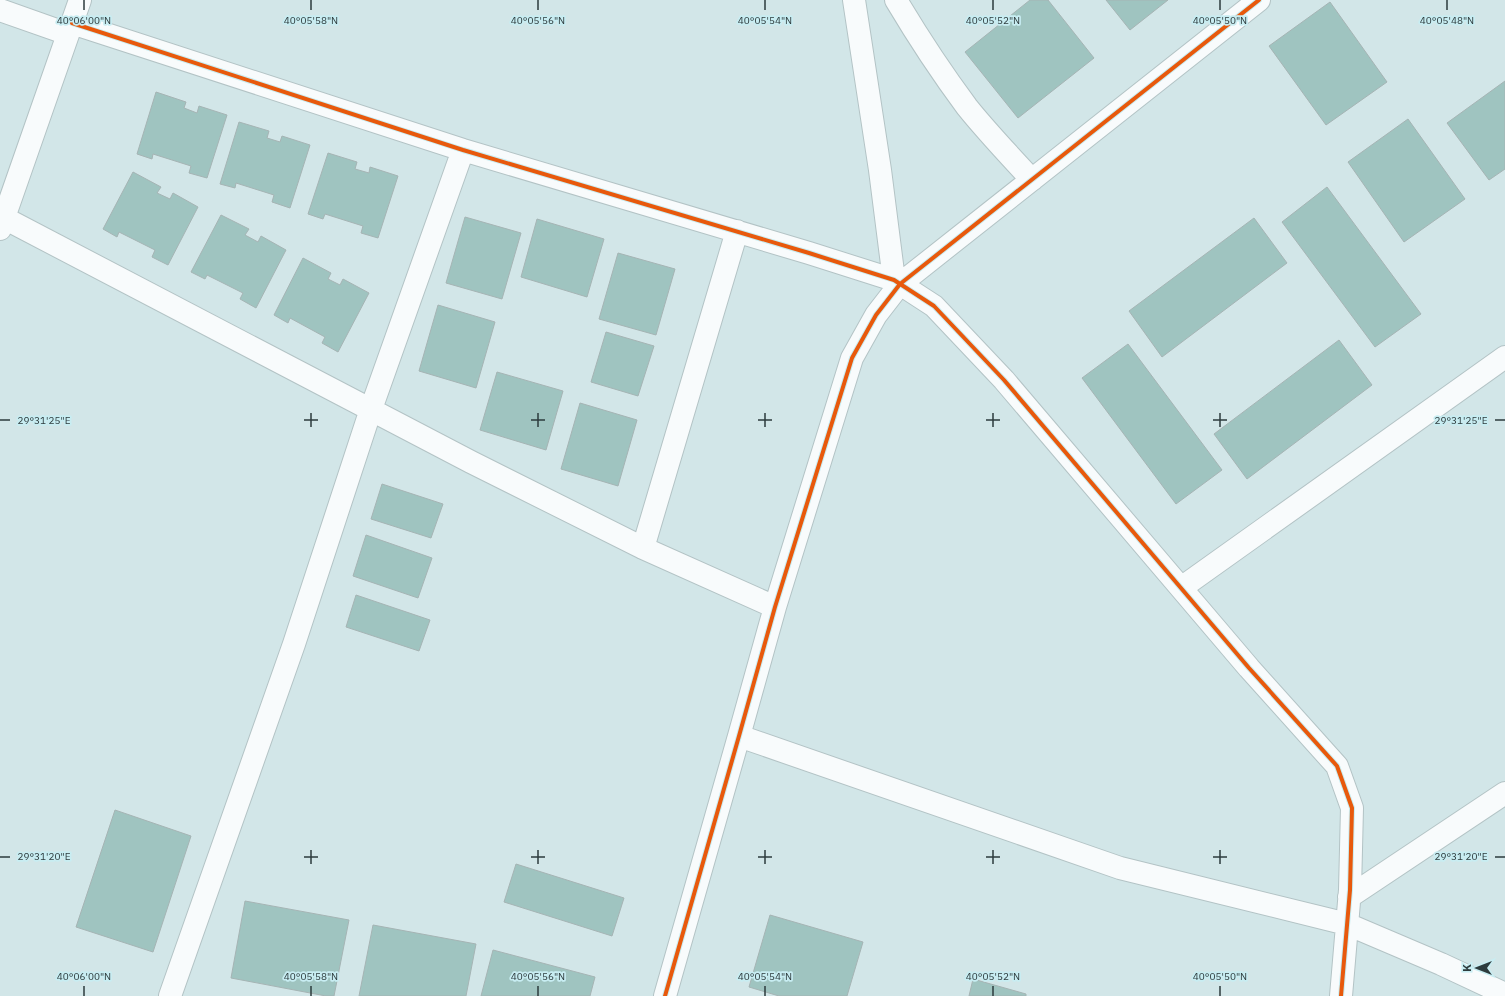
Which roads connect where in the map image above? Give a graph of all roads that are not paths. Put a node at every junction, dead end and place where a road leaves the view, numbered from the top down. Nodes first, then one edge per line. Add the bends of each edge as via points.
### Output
1 (80, 0) edge
2 (854, 0) edge
3 (896, 0) edge
4 (1259, 0) edge
5 (0, 10) edge
6 (70, 29) junction
7 (463, 150) junction
8 (1032, 180) junction
9 (6, 192) edge
10 (2, 223) edge
11 (737, 231) junction
12 (897, 282) junction
13 (1505, 357) edge
14 (371, 409) junction
15 (642, 548) junction
16 (1181, 588) junction
17 (775, 607) junction
18 (739, 736) junction
19 (1505, 793) edge
20 (1349, 897) junction
21 (1347, 924) junction
22 (1505, 994) edge
23 (170, 996) edge
24 (665, 996) edge
25 (1341, 996) edge

1 - 6 street
2 - 12 street
3 - 8 street via 939,69 968,108
4 - 8 street
5 - 6 street
6 - 7 street
6 - 9 street
7 - 11 street
7 - 14 street
8 - 12 street
9 - 10 street
10 - 14 street
11 - 12 street
11 - 15 street
12 - 16 street via 934,306 1004,380
12 - 17 street via 852,358
13 - 16 street
14 - 15 street
14 - 23 street via 294,644
15 - 17 street
16 - 20 street via 1336,766 1352,808
17 - 18 street
18 - 21 street via 1120,868
18 - 24 street
19 - 20 street
20 - 21 street
21 - 22 street
21 - 25 street

